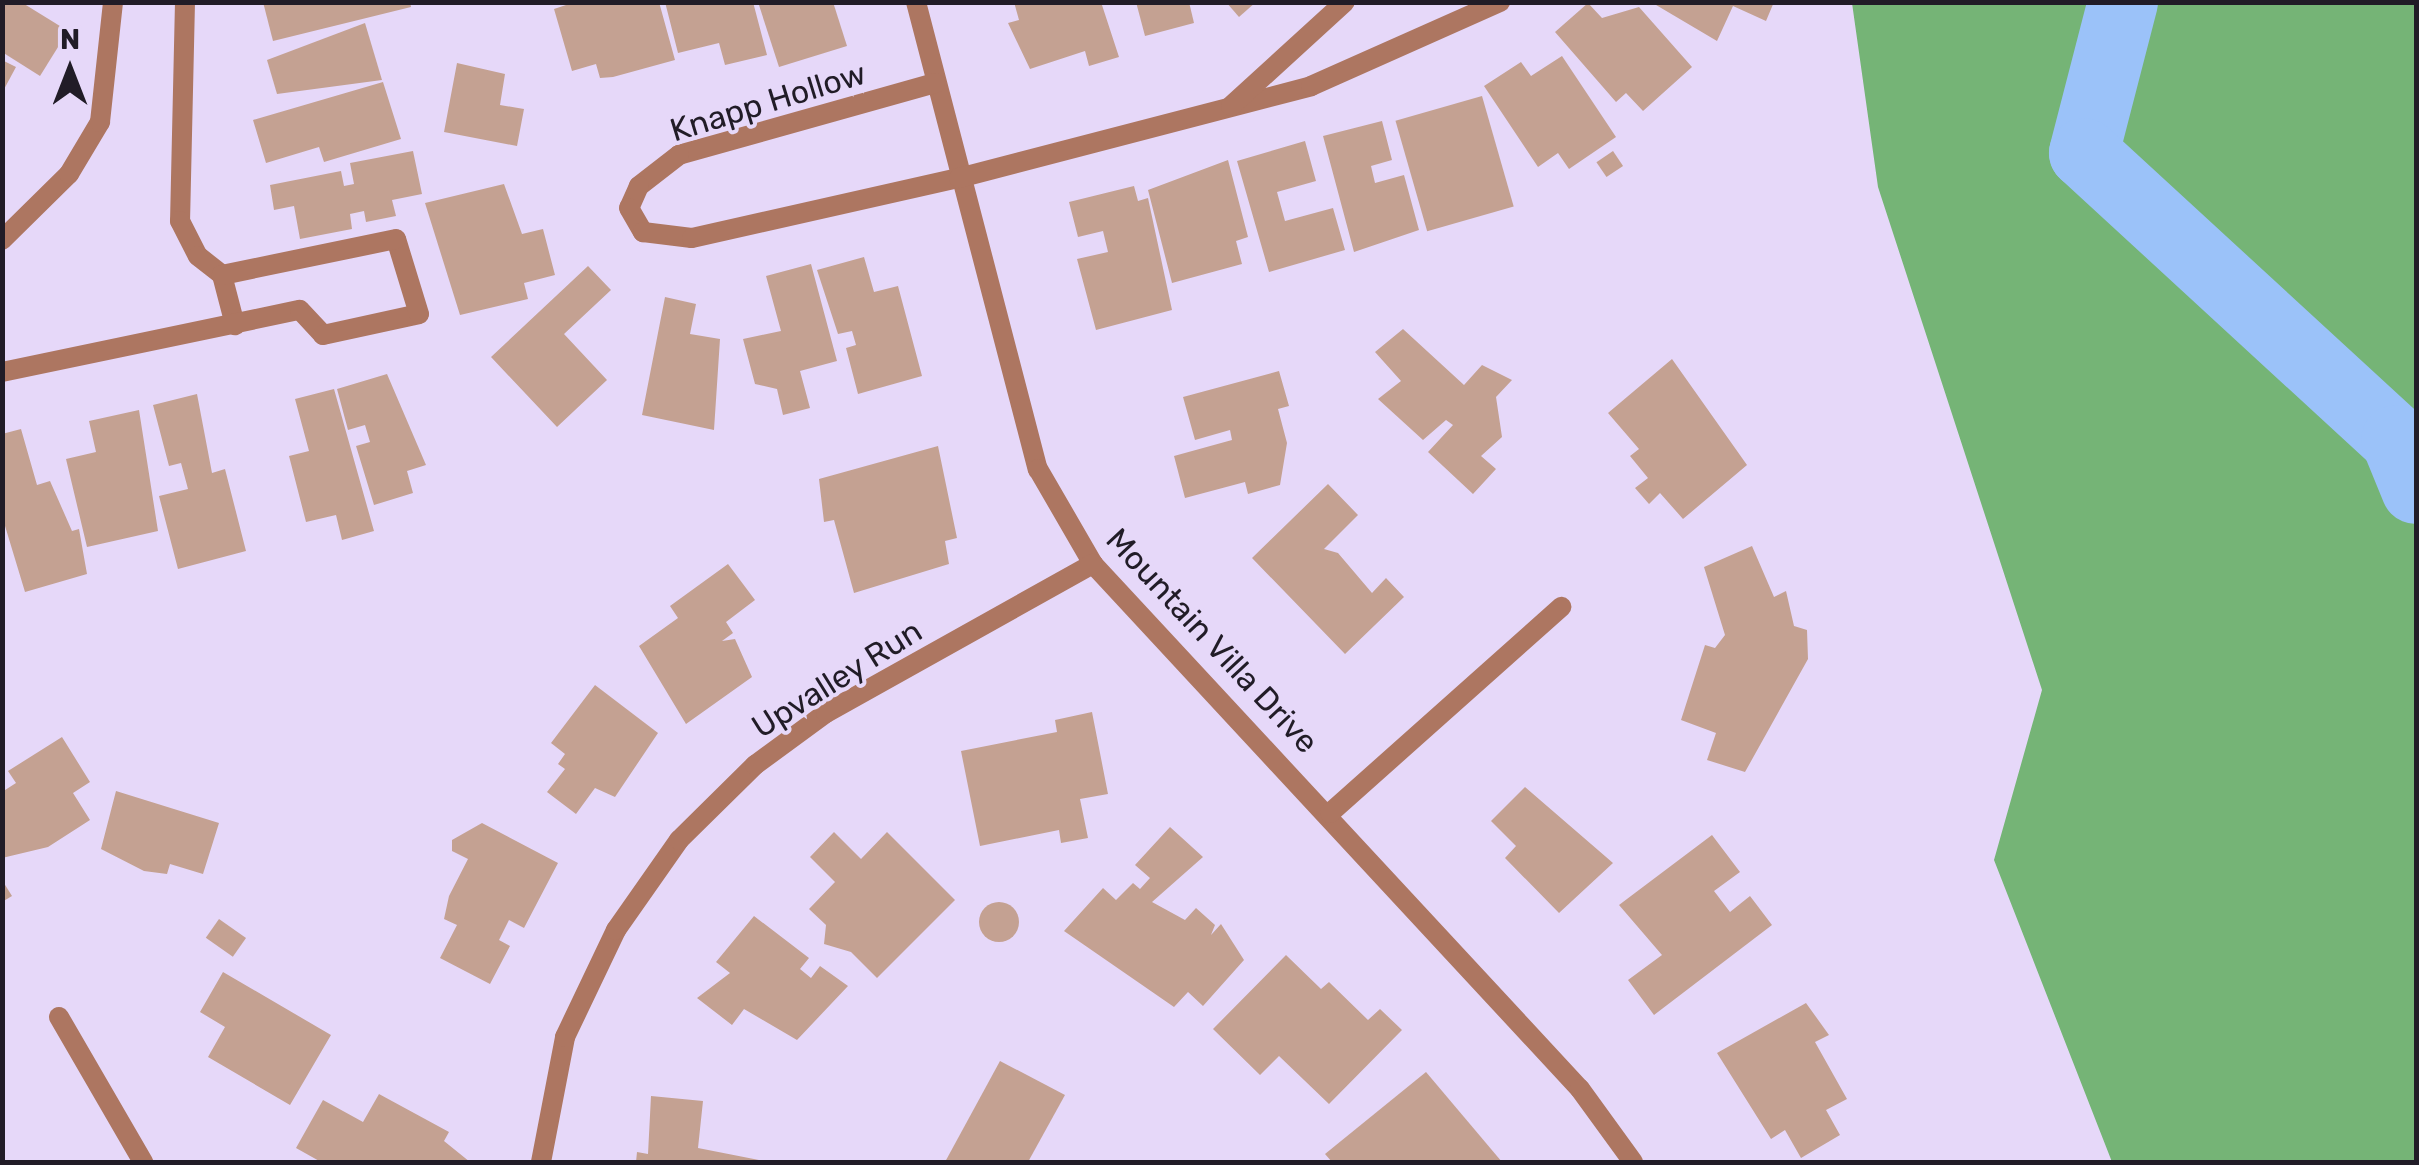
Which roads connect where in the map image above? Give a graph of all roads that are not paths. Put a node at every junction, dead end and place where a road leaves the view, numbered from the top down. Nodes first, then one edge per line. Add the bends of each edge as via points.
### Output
1 (113, 2) edge
2 (185, 2) edge
3 (916, 2) edge
4 (1345, 2) edge
5 (1500, 2) edge
6 (935, 84) junction
7 (1226, 111) junction
8 (959, 178) junction
9 (2, 240) edge
10 (222, 276) junction
11 (235, 324) junction
12 (2, 372) edge
13 (1093, 564) junction
14 (1561, 607) dead end
15 (1330, 813) junction
16 (59, 1017) dead end
17 (143, 1162) edge
18 (541, 1162) edge
19 (1633, 1162) edge

1 - 9 street via 100,122 69,174
2 - 10 street via 180,221 198,256
3 - 6 street, Mountain Villa Drive
4 - 7 street
5 - 7 street via 1311,86
6 - 8 street, Mountain Villa Drive
6 - 8 street, Knapp Hollow via 678,154 639,186 629,208 643,232 692,238
7 - 8 street
8 - 13 street, Mountain Villa Drive via 1038,469
10 - 11 street
10 - 11 street via 396,239 419,314 323,335 300,310
11 - 12 street
13 - 15 street, Mountain Villa Drive
13 - 18 street, Upvalley Run via 826,713 755,765 679,840 616,930 565,1037
14 - 15 street
15 - 19 street, Mountain Villa Drive via 1580,1089
16 - 17 street

